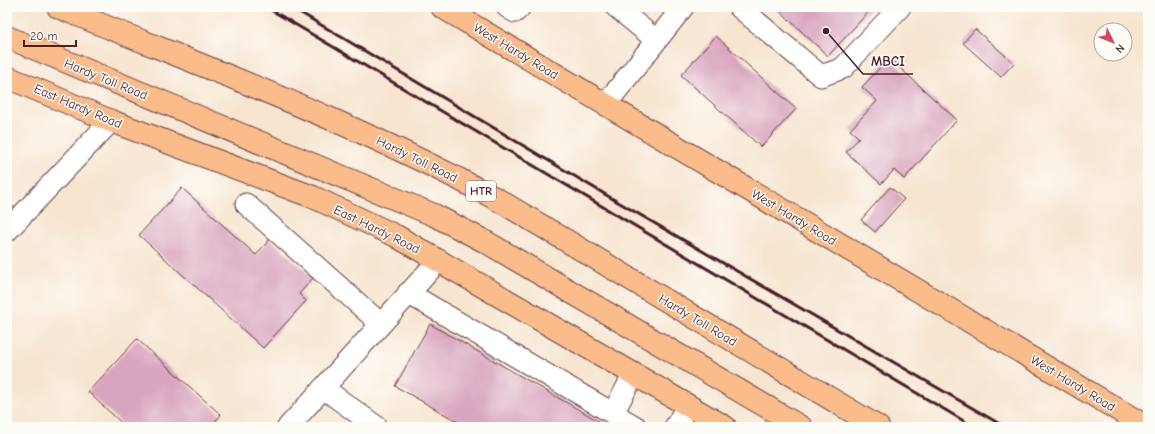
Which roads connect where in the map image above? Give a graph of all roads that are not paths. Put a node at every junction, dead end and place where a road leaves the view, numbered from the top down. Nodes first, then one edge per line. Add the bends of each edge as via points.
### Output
1 (58, 7) edge
2 (442, 7) edge
3 (506, 7) edge
4 (520, 7) edge
5 (616, 7) edge
6 (683, 7) edge
7 (739, 7) edge
8 (900, 7) edge
9 (7, 37) edge
10 (656, 40) junction
11 (7, 77) edge
12 (606, 104) junction
13 (112, 121) junction
14 (246, 204) dead end
15 (7, 231) edge
16 (439, 260) junction
17 (408, 294) junction
18 (381, 324) junction
19 (634, 374) junction
20 (323, 388) junction
21 (688, 405) junction
22 (612, 413) junction
23 (1146, 424) edge
24 (288, 427) edge
25 (377, 427) edge
26 (636, 427) edge
27 (675, 427) edge
28 (725, 427) edge
29 (801, 427) edge
30 (878, 427) edge

1 - 30 main road, Hardy Toll Road / HTR via 340,123 448,172
2 - 12 main road, West Hardy Road
3 - 4 lane via 515,12
5 - 10 lane
6 - 10 lane
7 - 8 lane via 821,76 843,68
9 - 29 main road, Hardy Toll Road via 434,214
10 - 12 lane
11 - 13 main road, East Hardy Road
12 - 23 main road, West Hardy Road
13 - 15 lane
13 - 16 main road, East Hardy Road via 313,197 396,236
14 - 18 lane
16 - 17 lane
16 - 19 main road, East Hardy Road
17 - 18 lane
17 - 22 lane
18 - 20 lane
19 - 21 main road, East Hardy Road
19 - 22 lane
20 - 24 lane
20 - 25 lane
21 - 27 lane
21 - 28 main road, East Hardy Road
22 - 26 lane

